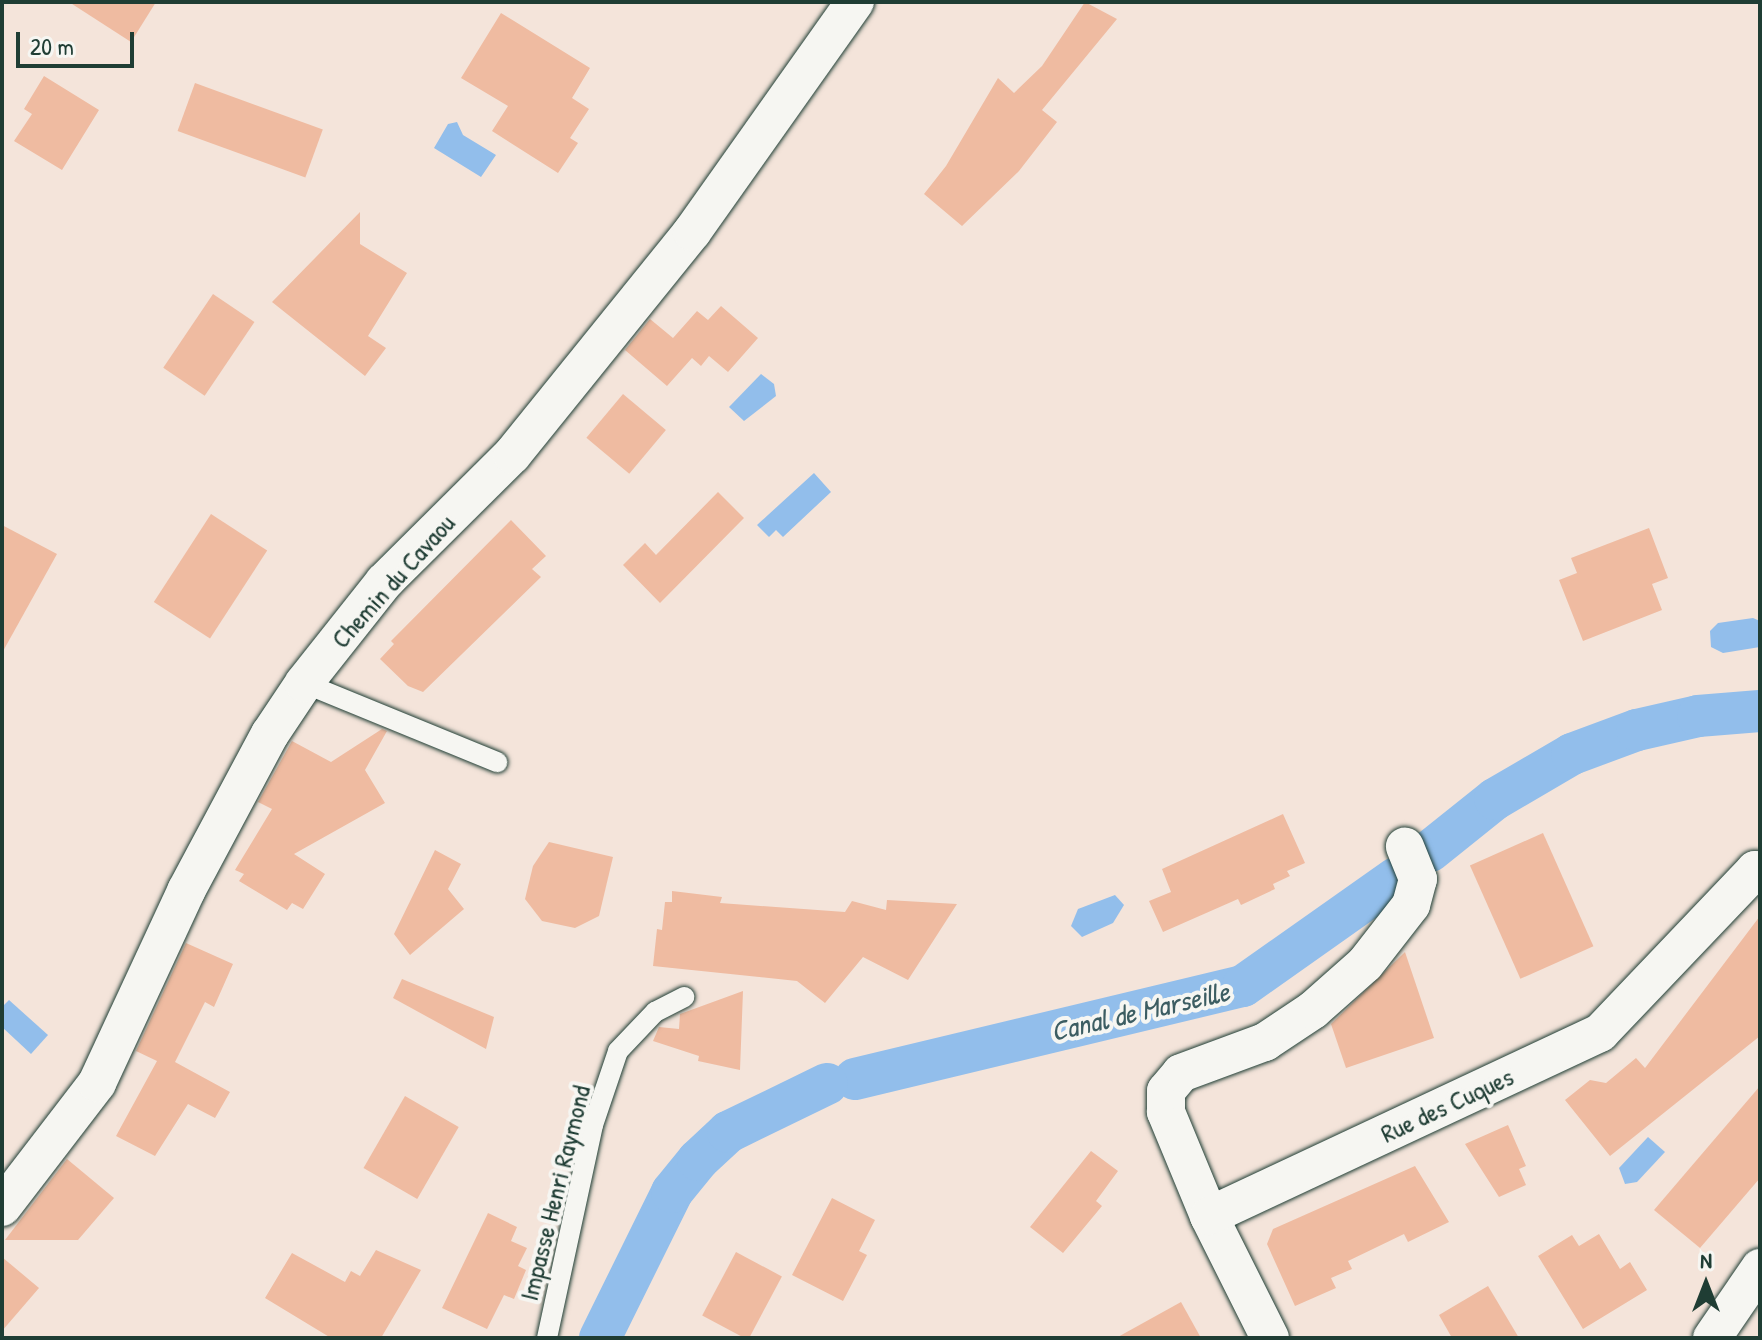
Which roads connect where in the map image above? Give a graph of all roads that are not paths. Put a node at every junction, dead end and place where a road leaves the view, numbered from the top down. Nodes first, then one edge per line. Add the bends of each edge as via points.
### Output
1 (855, 2) edge
2 (304, 683) junction
3 (497, 762) dead end
4 (1411, 863) dead end
5 (1760, 873) edge
6 (684, 997) dead end
7 (2, 1207) edge
8 (1209, 1216) junction
9 (1760, 1268) edge
10 (547, 1338) edge
11 (1270, 1338) edge
12 (1712, 1338) edge

1 - 2 street, Chemin du Cavaou via 682,245 512,455 384,582
2 - 3 lane
2 - 7 street, Chemin du Cavaou via 270,734 186,891 97,1083
4 - 8 street via 1411,905 1365,964 1313,1010 1265,1042 1181,1073 1166,1091 1166,1112
5 - 8 street, Rue des Cuques via 1755,870 1600,1033
6 - 10 lane, Impasse Henri Raymond via 655,1012 618,1051 593,1125
8 - 11 street
9 - 12 street

